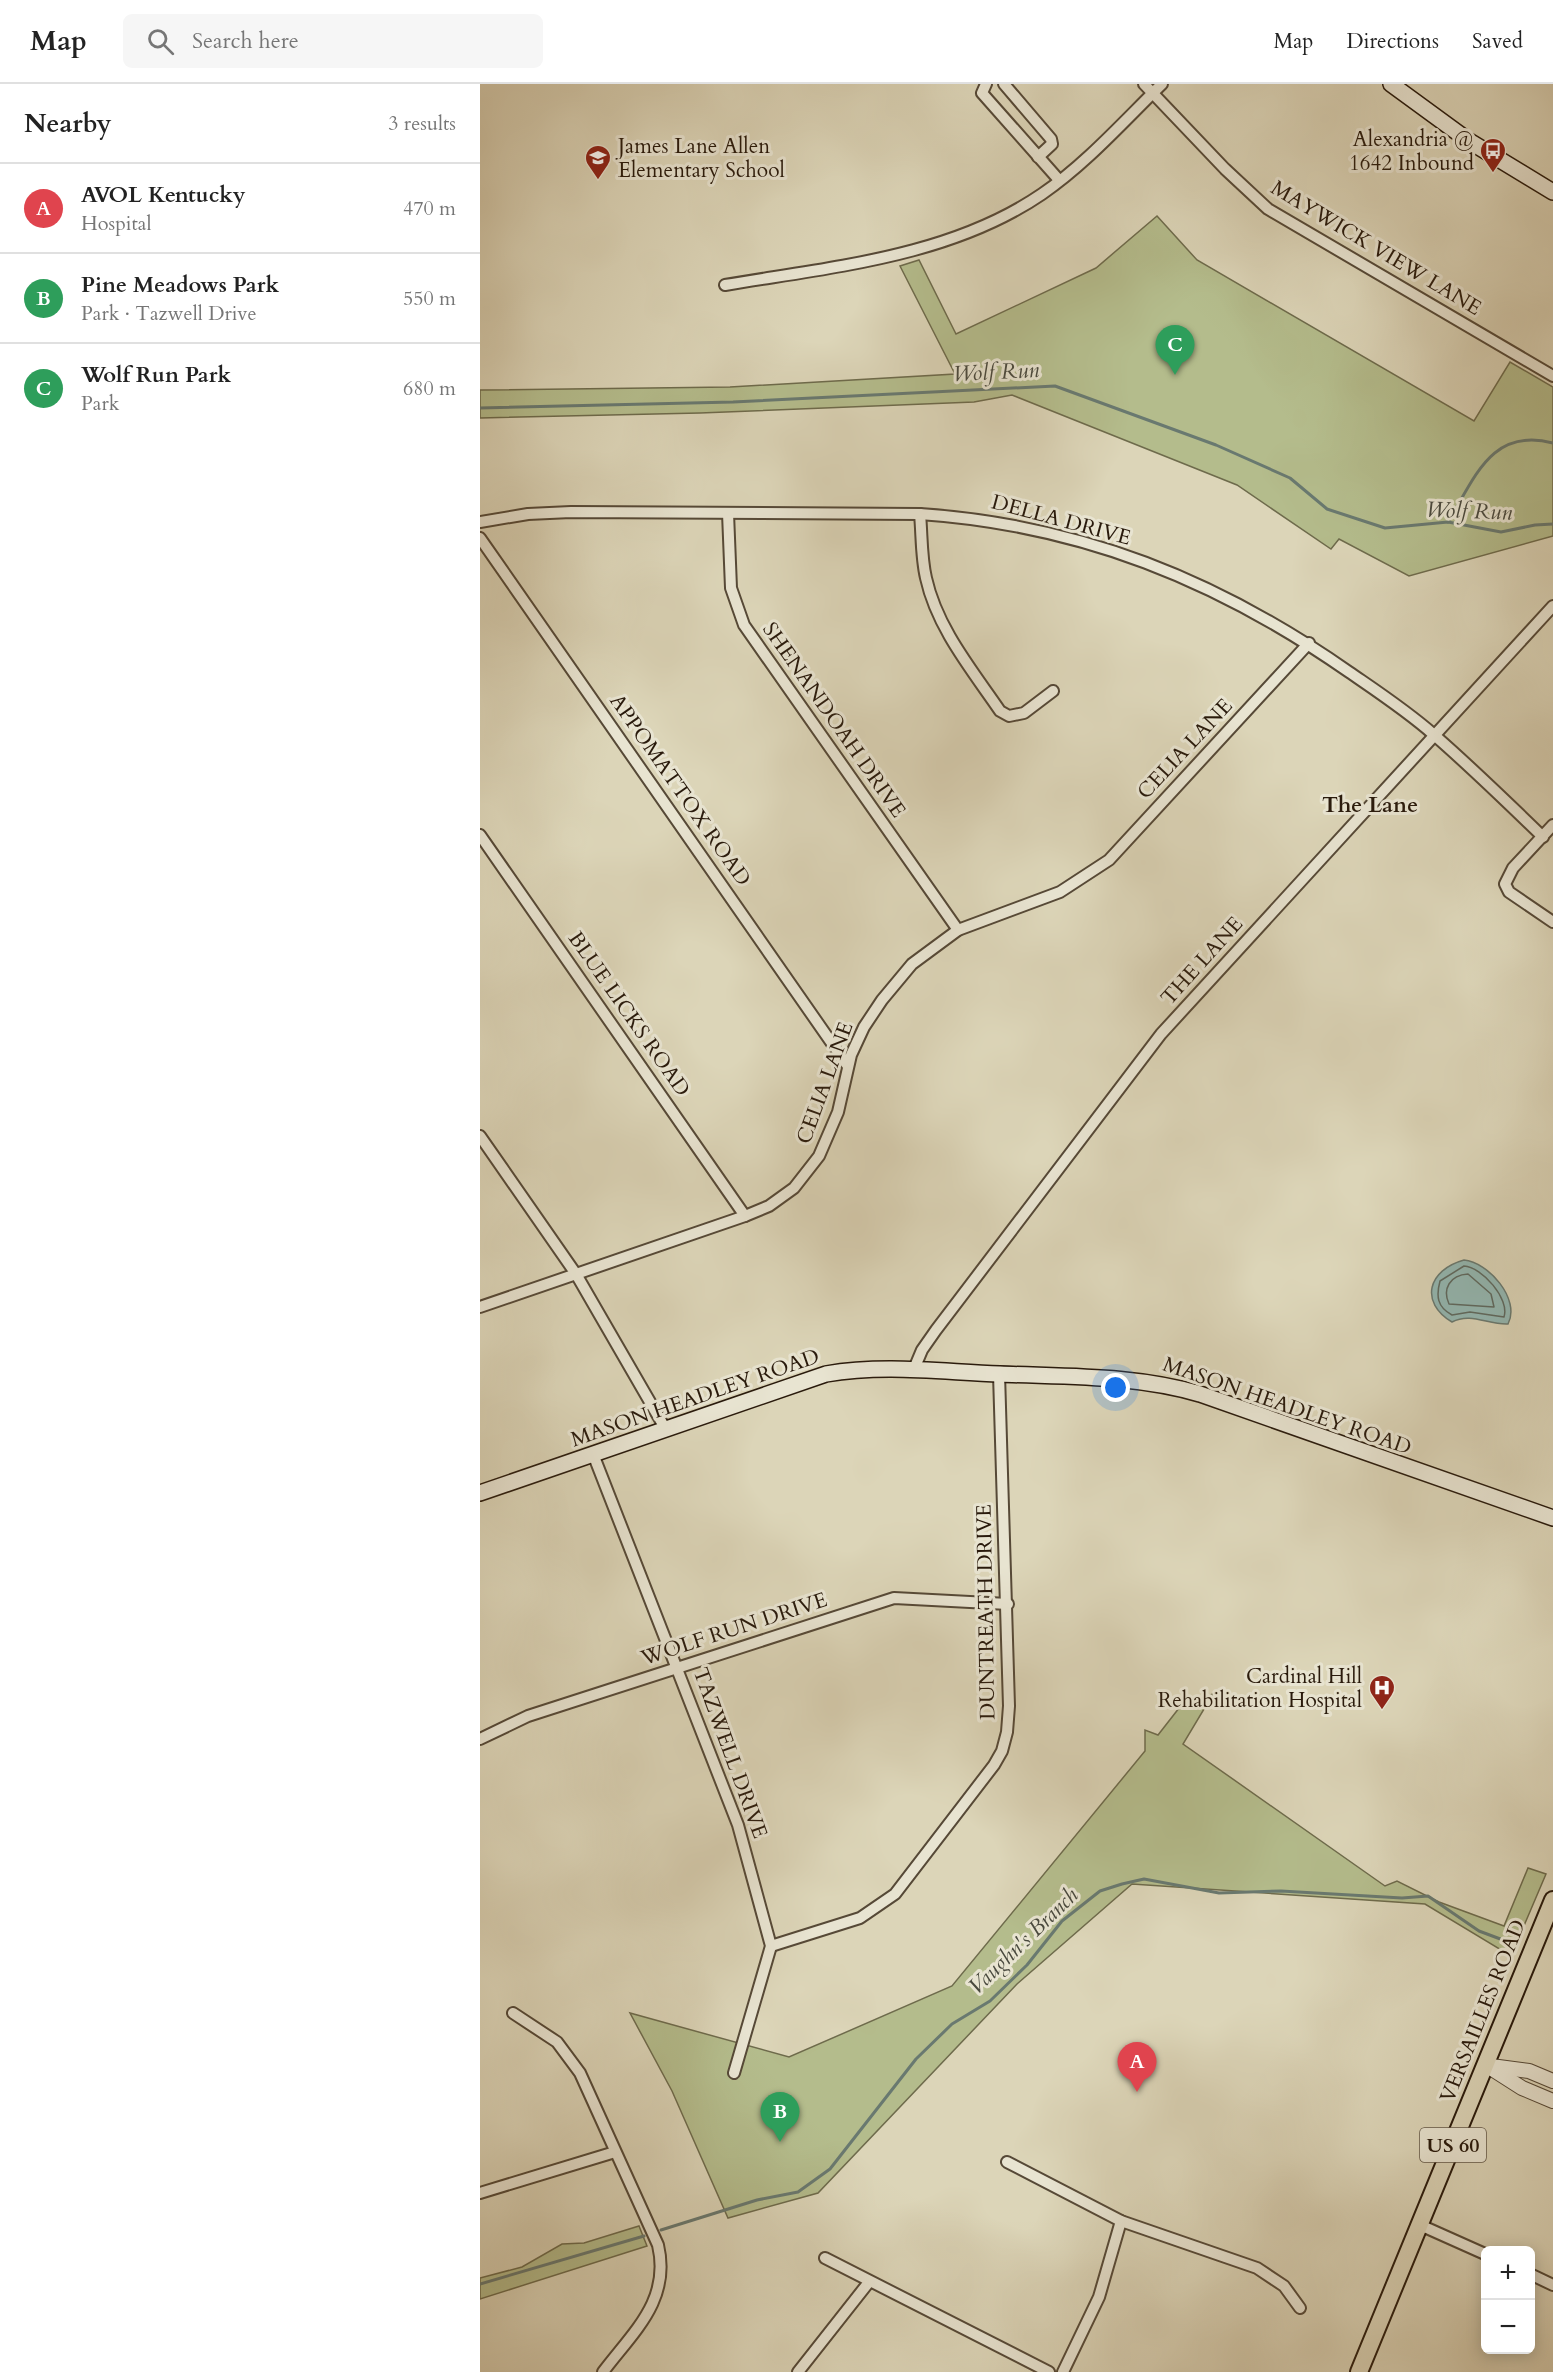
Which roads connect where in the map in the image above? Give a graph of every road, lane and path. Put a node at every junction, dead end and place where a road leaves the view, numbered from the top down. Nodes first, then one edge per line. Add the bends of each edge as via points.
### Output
1 (1004, 84) edge
2 (1144, 84) edge
3 (1162, 84) edge
4 (1391, 84) edge
5 (981, 85) edge
6 (1152, 94) junction
7 (1038, 157) junction
8 (1059, 180) junction
9 (1553, 192) edge
10 (725, 285) dead end
11 (1553, 376) edge
12 (728, 513) junction
13 (920, 514) junction
14 (480, 522) edge
15 (480, 538) edge
16 (1553, 606) edge
17 (1309, 643) junction
18 (1053, 691) dead end
19 (1434, 735) junction
20 (1553, 825) edge
21 (480, 835) edge
22 (1543, 837) junction
23 (1553, 922) edge
24 (958, 930) junction
25 (848, 1065) junction
26 (480, 1136) edge
27 (745, 1216) junction
28 (576, 1274) junction
29 (480, 1307) edge
30 (914, 1369) junction
31 (999, 1374) junction
32 (665, 1428) junction
33 (593, 1454) junction
34 (480, 1493) edge
35 (1553, 1518) edge
36 (1008, 1604) junction
37 (678, 1666) junction
38 (480, 1739) edge
39 (1553, 1900) edge
40 (771, 1946) junction
41 (513, 2013) dead end
42 (1486, 2065) junction
43 (734, 2073) dead end
44 (1553, 2080) edge
45 (1553, 2101) edge
46 (615, 2152) junction
47 (1007, 2162) dead end
48 (480, 2193) edge
49 (1121, 2221) junction
50 (1420, 2225) junction
51 (1481, 2252) edge
52 (825, 2258) dead end
53 (1535, 2276) edge
54 (869, 2282) junction
55 (1553, 2285) edge
56 (1300, 2308) dead end
57 (603, 2372) edge
58 (798, 2372) edge
59 (1049, 2372) edge
60 (1063, 2372) edge
61 (1359, 2372) edge

1 - 7 street via 1051,139 1052,144
2 - 6 street, MAYWICK VIEW LANE
3 - 6 street
4 - 9 main road via 1465,139
5 - 7 street via 982,93
6 - 8 street
6 - 11 street, MAYWICK VIEW LANE via 1268,208
7 - 8 street
8 - 10 street via 1020,207 950,238 840,267
12 - 13 street, DELLA DRIVE
12 - 14 street, DELLA DRIVE via 571,512
12 - 24 street, SHENANDOAH DRIVE via 731,588 744,625
13 - 17 street, DELLA DRIVE via 995,521 1103,548 1206,586
13 - 18 street via 924,565 937,610 1000,711 1009,716 1024,713
15 - 25 street, APPOMATTOX ROAD
16 - 19 street, THE LANE
17 - 19 street, DELLA DRIVE
17 - 24 street, CELIA LANE via 1108,860 1060,891
19 - 22 street, DELLA DRIVE
19 - 30 street, THE LANE via 1161,1034 936,1330
20 - 22 street
21 - 27 street, BLUE LICKS ROAD
22 - 23 street via 1507,877 1506,887
24 - 25 street, CELIA LANE via 912,964 882,1000 864,1027
25 - 27 street, CELIA LANE via 830,1134 805,1177 783,1197
26 - 28 street
27 - 28 street, CELIA LANE
28 - 29 street, CELIA LANE
28 - 32 street
30 - 31 main road, MASON HEADLEY ROAD
30 - 32 main road, MASON HEADLEY ROAD via 826,1374
31 - 35 main road, MASON HEADLEY ROAD via 1119,1378 1163,1384
31 - 36 street, DUNTREATH DRIVE
32 - 33 main road, MASON HEADLEY ROAD
33 - 34 main road, MASON HEADLEY ROAD
33 - 37 street, TAZWELL DRIVE
36 - 37 street, WOLF RUN DRIVE via 894,1598
36 - 40 street, DUNTREATH DRIVE via 1007,1732 1002,1751 982,1784 902,1886 875,1910
37 - 38 street, WOLF RUN DRIVE via 528,1716
37 - 40 street, TAZWELL DRIVE via 738,1824
39 - 42 main road, VERSAILLES ROAD / US 60
40 - 43 street
41 - 46 street via 557,2042 571,2059
42 - 44 street via 1529,2071
42 - 45 street via 1522,2088
42 - 50 main road, VERSAILLES ROAD / US 60
46 - 48 street
46 - 57 street via 658,2245 662,2278 649,2310
47 - 49 street
49 - 56 street via 1257,2268 1284,2286
49 - 60 street via 1100,2297
50 - 51 street
50 - 61 main road, VERSAILLES ROAD / US 60
52 - 54 street
53 - 55 street
54 - 58 street
54 - 59 street

